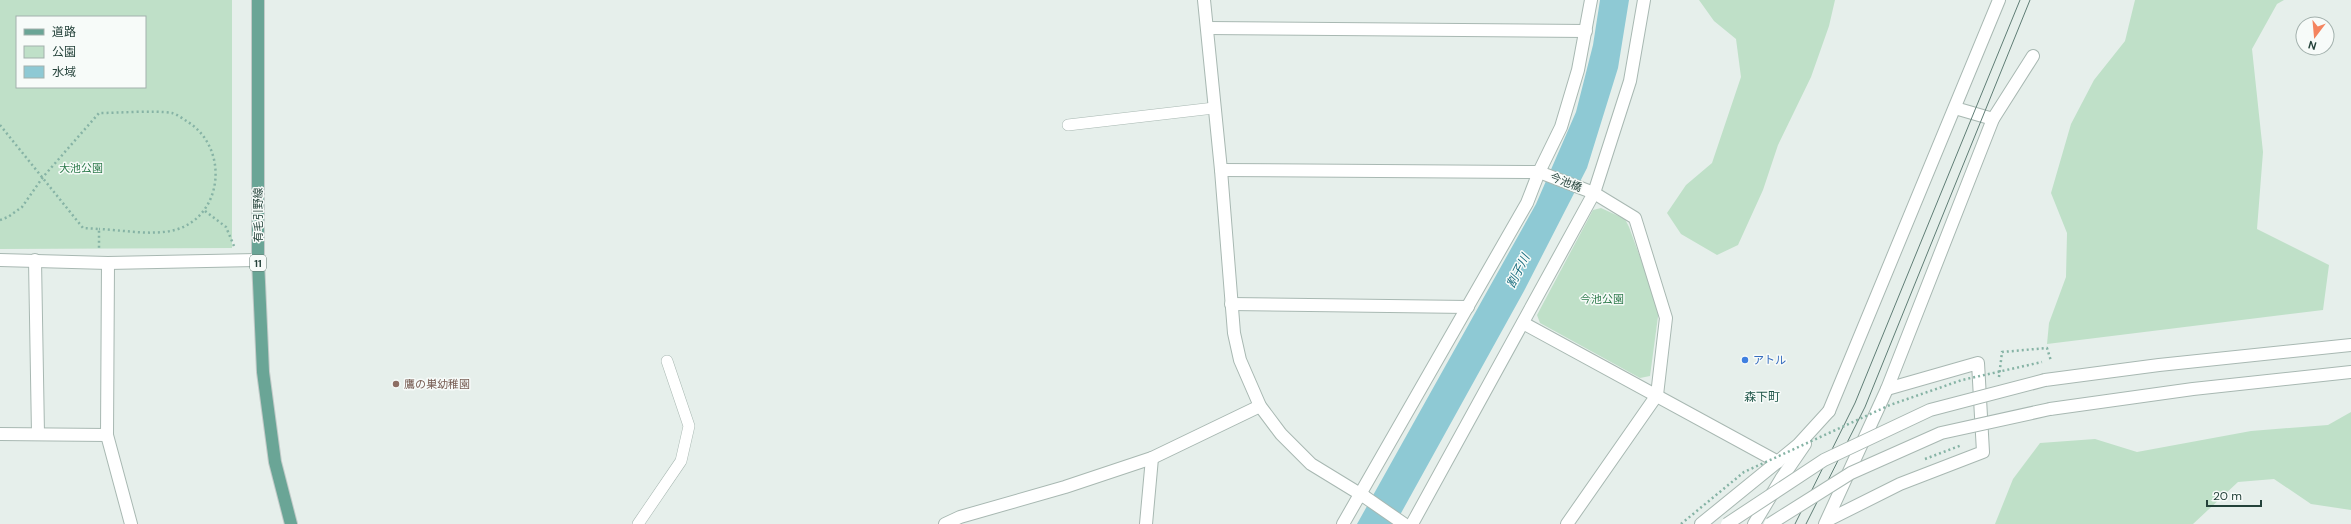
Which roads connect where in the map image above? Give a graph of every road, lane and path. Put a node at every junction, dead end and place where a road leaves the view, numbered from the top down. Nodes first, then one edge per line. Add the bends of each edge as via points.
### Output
1 (258, 0) edge
2 (1204, 0) edge
3 (1591, 0) edge
4 (1644, 0) edge
5 (1999, 0) edge
6 (1207, 28) junction
7 (1586, 31) junction
8 (2033, 56) dead end
9 (1214, 108) junction
10 (1955, 108) junction
11 (1993, 119) junction
12 (1068, 125) dead end
13 (0, 126) edge
14 (1221, 170) junction
15 (1542, 173) junction
16 (43, 177) junction
17 (1591, 191) junction
18 (205, 211) junction
19 (0, 220) edge
20 (99, 229) junction
21 (0, 260) edge
22 (36, 260) junction
23 (258, 260) junction
24 (241, 261) junction
25 (103, 262) junction
26 (1231, 304) junction
27 (1468, 307) junction
28 (1522, 323) junction
29 (2351, 345) edge
30 (2002, 352) dead end
31 (667, 361) dead end
32 (2051, 361) dead end
33 (2351, 372) edge
34 (1887, 388) junction
35 (1657, 395) junction
36 (1260, 406) junction
37 (1829, 411) junction
38 (0, 434) edge
39 (38, 434) junction
40 (107, 435) junction
41 (1152, 458) junction
42 (1778, 462) junction
43 (1362, 495) junction
44 (1826, 522) edge
45 (131, 524) edge
46 (291, 524) edge
47 (638, 524) edge
48 (945, 524) edge
49 (1146, 524) edge
50 (1343, 524) edge
51 (1406, 524) edge
52 (1567, 524) edge
53 (1701, 524) edge
54 (1727, 524) edge
55 (1754, 524) edge
56 (1770, 524) edge

1 - 23 main road, 有毛引野線 / 11
2 - 6 street
3 - 7 street
4 - 17 street via 1630,81
5 - 10 street
6 - 7 street
6 - 9 street
7 - 15 street via 1578,70 1561,127
8 - 11 street
9 - 12 lane
9 - 14 street
10 - 11 street
10 - 37 street
11 - 34 street
13 - 16 path
14 - 15 street, 今池橋
14 - 26 street
15 - 17 street, 今池橋
15 - 27 street
16 - 18 path via 100,113 173,113 195,126 206,139 215,158 212,192
16 - 19 path via 22,208
16 - 20 path via 83,228
17 - 28 street
17 - 35 street, 今池橋 via 1635,218 1658,287 1666,318
18 - 20 path via 193,221 175,230 160,232
18 - 24 path via 226,227
20 - 25 path
21 - 22 street
22 - 25 street
22 - 39 street
23 - 24 street
23 - 46 main road, 有毛引野線 / 11 via 264,380 275,462
24 - 25 street
25 - 40 street
26 - 27 street
26 - 36 street via 1240,360
27 - 43 street
28 - 35 street
28 - 51 street
29 - 54 street, bridge via 2159,365 2046,380 1930,410 1824,460
30 - 32 path via 2047,348
31 - 47 lane via 689,426 681,461
33 - 56 street, bridge via 2194,389 2050,409 1941,433 1851,473
34 - 44 street
34 - 44 street via 1978,363 1983,452 1900,484
35 - 42 street
35 - 52 street
36 - 41 street
36 - 43 street via 1281,434 1311,464
37 - 42 street via 1798,445
37 - 55 street via 1781,479
38 - 39 street
39 - 40 street
40 - 45 street
41 - 48 street via 1065,487 960,517
41 - 49 street
42 - 53 street
43 - 50 street
43 - 51 street

